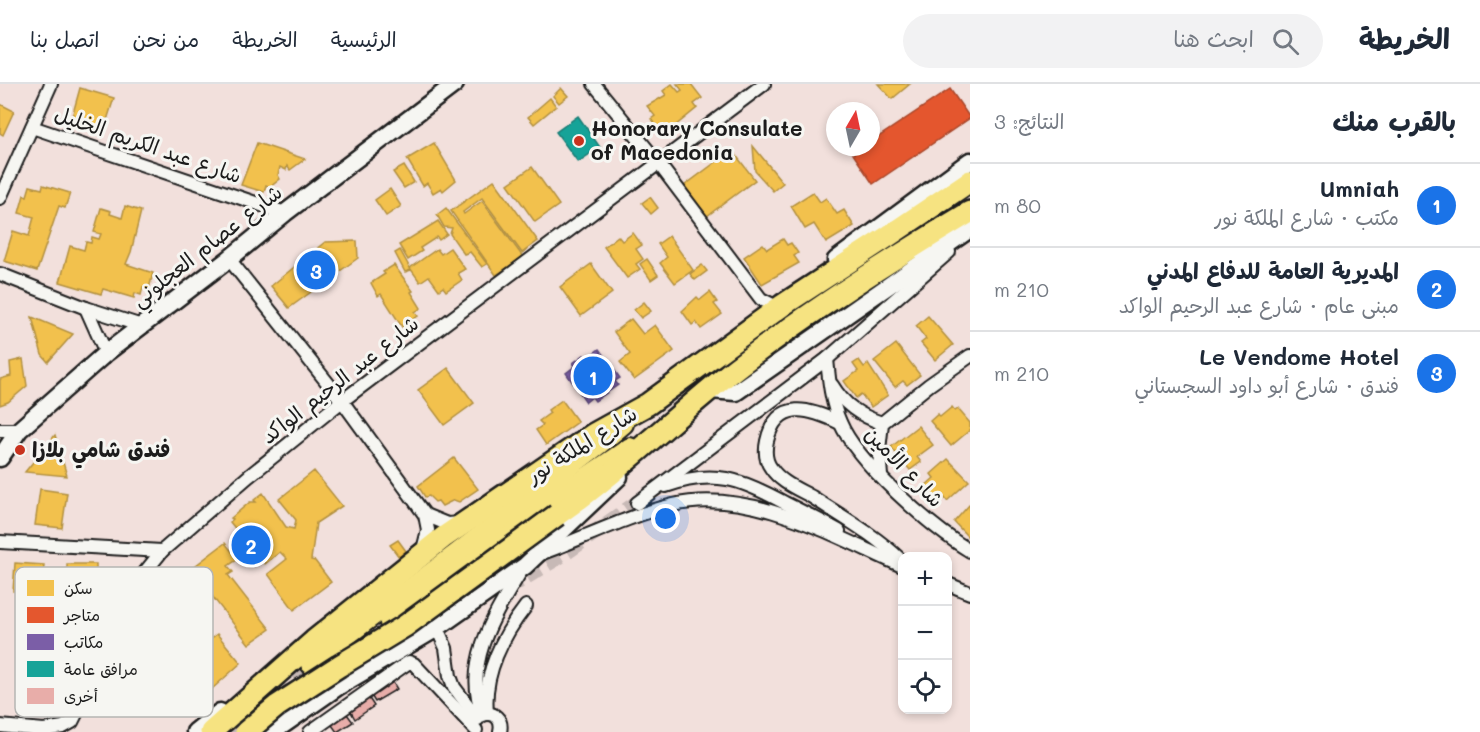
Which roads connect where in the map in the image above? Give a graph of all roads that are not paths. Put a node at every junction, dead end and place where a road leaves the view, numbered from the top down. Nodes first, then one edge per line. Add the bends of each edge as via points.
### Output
1 (51, 84) edge
2 (455, 84) edge
3 (594, 84) edge
4 (764, 84) edge
5 (32, 127) junction
6 (970, 161) edge
7 (660, 164) junction
8 (970, 181) edge
9 (3, 182) edge
10 (0, 198) edge
11 (970, 212) edge
12 (285, 213) junction
13 (970, 231) edge
14 (229, 259) junction
15 (0, 274) edge
16 (755, 292) junction
17 (783, 305) junction
18 (86, 308) junction
19 (142, 326) junction
20 (752, 329) junction
21 (106, 352) junction
22 (970, 356) edge
23 (827, 359) junction
24 (829, 381) junction
25 (710, 390) junction
26 (342, 401) junction
27 (648, 404) junction
28 (688, 407) junction
29 (840, 423) junction
30 (882, 423) junction
31 (0, 430) edge
32 (19, 430) junction
33 (0, 458) edge
34 (881, 476) junction
35 (425, 515) junction
36 (463, 523) junction
37 (0, 542) edge
38 (162, 551) junction
39 (970, 551) edge
40 (422, 555) junction
41 (898, 560) edge
42 (531, 561) junction
43 (898, 561) edge
44 (898, 562) edge
45 (149, 567) edge
46 (952, 586) edge
47 (970, 593) edge
48 (526, 606) dead end
49 (389, 623) dead end
50 (437, 628) junction
51 (314, 641) junction
52 (310, 664) tunnel mouth
53 (74, 717) edge
54 (480, 722) edge
55 (0, 726) edge
56 (501, 731) edge
57 (195, 732) edge
58 (211, 732) edge
59 (246, 732) edge
60 (273, 732) edge
61 (310, 732) edge

1 - 5 street
2 - 12 street, شارع عصام العجلوني
3 - 7 street
4 - 7 street, شارع عبد الرحيم الواكد
5 - 9 street
5 - 12 street, شارع عبد الكريم الخليل
6 - 17 street via 844,253
7 - 16 street
7 - 26 street, شارع عبد الرحيم الواكد
8 - 17 highway, شارع الملكة نور
9 - 10 street
11 - 25 highway, شارع الملكة نور via 902,252
12 - 14 street, شارع عصام العجلوني
13 - 23 street
13 - 25 street via 736,392
14 - 19 street, شارع عصام العجلوني
14 - 26 street
15 - 18 street
16 - 17 street via 775,306
16 - 20 street via 757,315
17 - 20 highway, شارع الملكة نور
18 - 19 street
18 - 21 street
19 - 21 street, شارع عصام العجلوني
20 - 27 highway, شارع الملكة نور
21 - 32 street, شارع عصام العجلوني
22 - 30 street
23 - 24 street, شارع الأمين
23 - 43 street via 637,503 685,479 733,480 759,489
24 - 29 street, شارع الأمين
24 - 30 street via 856,412
25 - 28 highway, شارع الملكة نور
26 - 35 street
26 - 38 street, شارع عبد الرحيم الواكد
27 - 36 highway, شارع الملكة نور via 594,434
27 - 52 main road
28 - 42 street
28 - 49 main road via 567,490
28 - 59 highway, شارع الملكة نور, bridge via 557,515 405,626 277,706
29 - 34 street, شارع الأمين
29 - 41 street via 810,410 781,416 768,439 770,467 788,483 873,537
30 - 34 street
31 - 32 street
32 - 33 street, شارع عصام العجلوني
34 - 39 street, شارع الأمين via 936,527
35 - 36 street via 447,524
35 - 40 street via 428,530
36 - 40 highway, شارع الملكة نور
37 - 38 street
38 - 45 street, شارع عبد الرحيم الواكد
40 - 51 highway, شارع الملكة نور
42 - 44 street via 651,511 675,505 725,502 800,522
42 - 50 street
42 - 54 street via 491,623 482,645 476,685
46 - 47 street
48 - 54 street via 510,627 494,662
50 - 54 street via 446,648 454,687
50 - 60 street via 339,686
51 - 57 street
51 - 58 highway, شارع الملكة نور
53 - 55 street, شارع عبد الرحيم الواكد via 63,727 44,730
54 - 56 street via 496,716
54 - 61 street via 409,662

